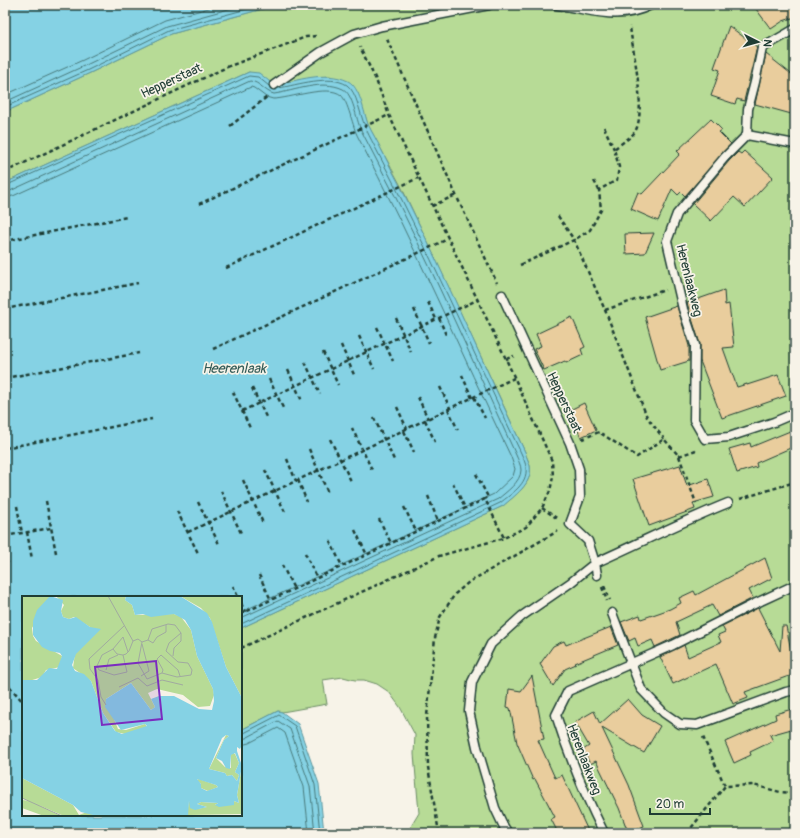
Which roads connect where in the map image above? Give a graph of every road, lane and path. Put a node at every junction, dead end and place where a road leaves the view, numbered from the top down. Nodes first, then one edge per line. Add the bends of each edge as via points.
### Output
1 (489, 5) edge
2 (557, 5) edge
3 (651, 5) edge
4 (628, 13) junction
5 (382, 26) junction
6 (795, 29) edge
7 (354, 34) junction
8 (320, 36) dead end
9 (274, 85) dead end
10 (270, 94) dead end
11 (389, 115) junction
12 (230, 126) dead end
13 (604, 127) dead end
14 (747, 135) junction
15 (795, 144) edge
16 (614, 149) junction
17 (5, 172) edge
18 (418, 178) junction
19 (594, 181) dead end
20 (599, 190) junction
21 (456, 195) junction
22 (198, 204) dead end
23 (432, 206) junction
24 (558, 216) dead end
25 (127, 217) dead end
26 (448, 239) junction
27 (574, 240) junction
28 (5, 241) edge
29 (520, 265) dead end
30 (226, 268) dead end
31 (138, 283) dead end
32 (677, 286) junction
33 (502, 295) joint
34 (477, 300) junction
35 (428, 302) dead end
36 (5, 309) edge
37 (414, 310) dead end
38 (606, 310) junction
39 (396, 318) dead end
40 (437, 319) junction
41 (421, 326) junction
42 (377, 327) dead end
43 (404, 335) junction
44 (446, 335) dead end
45 (359, 336) dead end
46 (385, 343) junction
47 (429, 343) dead end
48 (340, 345) dead end
49 (213, 349) dead end
50 (323, 352) dead end
51 (366, 352) junction
52 (411, 352) dead end
53 (139, 353) dead end
54 (348, 361) junction
55 (393, 361) dead end
56 (305, 362) dead end
57 (331, 369) junction
58 (374, 369) dead end
59 (288, 370) dead end
60 (462, 375) dead end
61 (355, 377) dead end
62 (5, 378) edge
63 (312, 378) junction
64 (514, 378) junction
65 (269, 379) dead end
66 (338, 385) dead end
67 (295, 386) junction
68 (440, 387) dead end
69 (252, 388) dead end
70 (233, 392) dead end
71 (276, 394) junction
72 (320, 394) dead end
73 (418, 397) dead end
74 (302, 401) dead end
75 (259, 403) junction
76 (397, 407) dead end
77 (284, 410) dead end
78 (242, 411) junction
79 (795, 414) edge
80 (266, 417) dead end
81 (374, 418) dead end
82 (485, 418) dead end
83 (152, 419) dead end
84 (428, 419) dead end
85 (424, 420) dead end
86 (250, 428) dead end
87 (352, 428) dead end
88 (458, 430) dead end
89 (330, 439) dead end
90 (664, 439) junction
91 (435, 442) dead end
92 (570, 443) junction
93 (5, 448) edge
94 (699, 449) dead end
95 (309, 450) dead end
96 (414, 452) dead end
97 (679, 456) junction
98 (287, 459) dead end
99 (395, 462) dead end
100 (265, 470) dead end
101 (372, 472) dead end
102 (476, 474) dead end
103 (242, 480) dead end
104 (351, 481) dead end
105 (795, 482) edge
106 (453, 483) dead end
107 (220, 491) dead end
108 (328, 493) dead end
109 (428, 496) dead end
110 (485, 499) junction
111 (46, 501) dead end
112 (198, 501) dead end
113 (307, 502) dead end
114 (728, 503) joint
115 (17, 506) dead end
116 (404, 507) dead end
117 (465, 508) junction
118 (542, 508) junction
119 (177, 511) dead end
120 (285, 512) dead end
121 (700, 514) junction
122 (379, 519) dead end
123 (438, 521) junction
124 (263, 523) dead end
125 (570, 524) junction
126 (51, 528) junction
127 (355, 530) dead end
128 (416, 531) junction
129 (27, 532) junction
130 (188, 532) dead end
131 (22, 533) junction
132 (241, 533) dead end
133 (5, 536) edge
134 (504, 538) junction
135 (330, 541) dead end
136 (391, 543) junction
137 (219, 544) dead end
138 (5, 548) edge
139 (56, 552) dead end
140 (198, 553) dead end
141 (305, 553) dead end
142 (366, 554) junction
143 (32, 559) dead end
144 (8, 563) dead end
145 (596, 563) junction
146 (282, 565) dead end
147 (342, 566) junction
148 (259, 575) dead end
149 (597, 575) joint
150 (317, 578) junction
151 (795, 585) edge
152 (233, 586) dead end
153 (294, 589) junction
154 (238, 596) edge
155 (271, 600) junction
156 (242, 605) edge
157 (245, 612) junction
158 (242, 614) edge
159 (612, 614) joint
160 (242, 648) edge
161 (632, 664) junction
162 (5, 681) edge
163 (795, 690) edge
164 (22, 701) edge
165 (697, 725) junction
166 (725, 786) junction
167 (795, 793) edge
168 (439, 833) edge
169 (508, 833) edge
170 (604, 833) edge
171 (687, 833) edge

1 - 5 lane
2 - 4 lane via 606,14
3 - 4 lane
4 - 16 path via 639,89 640,118 634,133
5 - 7 lane
5 - 21 path
6 - 14 lane via 762,48 748,109
7 - 9 lane via 321,52
7 - 11 path
8 - 17 path, Hepperstaat via 306,37 227,67
10 - 12 path
11 - 18 path
11 - 22 path
13 - 16 path
14 - 15 lane
14 - 32 lane, Herenlaakweg via 677,214 667,241
16 - 20 path via 620,167 617,180
18 - 23 path
18 - 30 path
19 - 20 path
20 - 27 path via 601,210 590,230
21 - 23 path
21 - 33 path
23 - 26 path
24 - 27 path
25 - 28 path
26 - 34 path
26 - 49 path
27 - 29 path
27 - 38 path
31 - 36 path
32 - 38 path
32 - 79 lane, Herenlaakweg via 695,345 694,420 705,439 729,437
33 - 92 lane, Hepperstaat
34 - 40 path
34 - 64 path
35 - 40 path
37 - 41 path
38 - 90 path via 647,416
39 - 43 path
40 - 41 path
40 - 44 path
41 - 43 path
41 - 47 path
42 - 46 path
43 - 46 path
43 - 52 path
45 - 51 path
46 - 51 path
46 - 55 path
48 - 54 path
50 - 57 path
51 - 54 path
51 - 58 path
53 - 62 path
54 - 57 path
54 - 61 path
56 - 63 path
57 - 63 path
57 - 66 path
59 - 67 path
60 - 82 path
63 - 67 path
63 - 72 path
64 - 118 path via 552,461 554,476
64 - 130 path
65 - 71 path
67 - 71 path
67 - 74 path
68 - 88 path
69 - 75 path
70 - 78 path
71 - 75 path
71 - 77 path
73 - 84 path
75 - 78 path
75 - 80 path
76 - 96 path
78 - 86 path
81 - 99 path
83 - 93 path
85 - 91 path
87 - 101 path
89 - 104 path
90 - 92 path via 637,457 599,432
90 - 97 path
92 - 125 lane, Hepperstaat via 579,469 580,497
94 - 97 path
95 - 108 path
97 - 121 path
98 - 113 path
100 - 120 path
102 - 110 path via 488,497
103 - 124 path
105 - 114 path
106 - 117 path
107 - 132 path
109 - 123 path
110 - 117 path
110 - 134 path
111 - 126 path
112 - 137 path
114 - 121 lane
115 - 131 path
116 - 128 path
117 - 123 path
118 - 125 path
118 - 134 path via 526,527
119 - 140 path
121 - 145 lane
122 - 136 path
123 - 128 path
125 - 145 lane via 588,541
125 - 168 path via 469,582 455,594 440,617 427,716 428,767
126 - 129 path
126 - 139 path
127 - 142 path
128 - 136 path
129 - 131 path
129 - 143 path
131 - 133 path
134 - 160 path via 439,556
135 - 147 path
136 - 142 path
138 - 144 path
141 - 150 path
142 - 147 path
145 - 149 lane
145 - 169 lane via 522,616 491,644 472,682 469,711 477,747 495,808
146 - 153 path
147 - 150 path
148 - 155 path
149 - 159 path via 602,579 614,610
150 - 153 path
151 - 161 lane, Herenlaakweg
152 - 154 path
153 - 155 path
155 - 157 path
156 - 157 path
157 - 158 path
159 - 161 lane
161 - 165 lane via 641,689 664,714 680,724
161 - 170 lane, Herenlaakweg via 568,691 556,716 568,753
162 - 164 path
163 - 165 lane
165 - 166 path
166 - 167 path via 753,785
166 - 171 path

